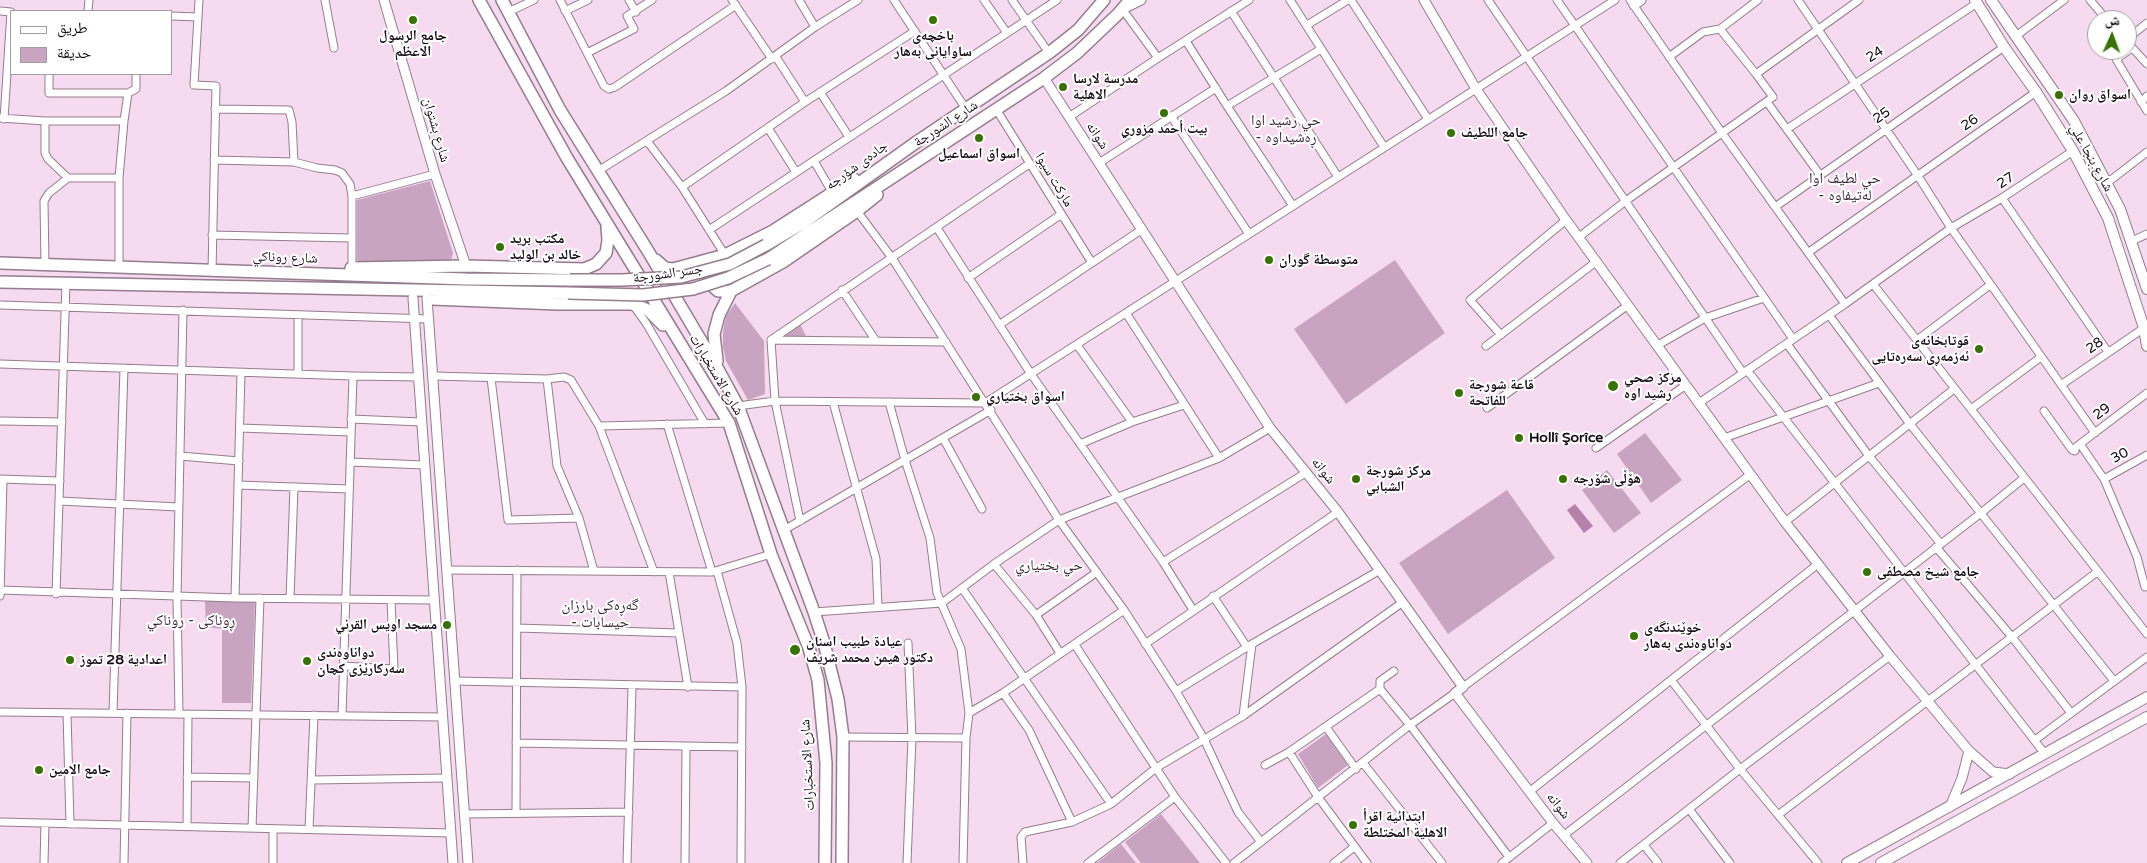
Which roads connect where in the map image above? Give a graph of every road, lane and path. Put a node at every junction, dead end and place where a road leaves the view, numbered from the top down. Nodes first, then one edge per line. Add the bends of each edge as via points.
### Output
1 (199, 0) edge
2 (325, 0) edge
3 (384, 0) edge
4 (479, 0) edge
5 (502, 0) edge
6 (534, 0) edge
7 (560, 0) edge
8 (588, 0) edge
9 (629, 0) edge
10 (652, 0) edge
11 (799, 0) edge
12 (858, 0) edge
13 (894, 0) edge
14 (984, 0) edge
15 (1012, 0) edge
16 (1057, 0) edge
17 (1104, 0) edge
18 (1130, 0) edge
19 (1140, 0) edge
20 (1249, 0) edge
21 (1290, 0) edge
22 (1350, 0) edge
23 (1424, 0) edge
24 (1488, 0) edge
25 (1557, 0) edge
26 (1615, 0) edge
27 (1758, 0) edge
28 (1798, 0) edge
29 (1859, 0) edge
30 (1991, 0) edge
31 (2064, 0) edge
32 (2090, 0) edge
33 (734, 2) edge
34 (1635, 2) edge
35 (1976, 2) edge
36 (1123, 10) junction
37 (2098, 10) edge
38 (565, 11) junction
39 (1231, 11) junction
40 (508, 12) junction
41 (636, 12) junction
42 (172, 16) edge
43 (198, 18) junction
44 (1026, 20) junction
45 (2147, 23) edge
46 (10, 24) edge
47 (1307, 25) junction
48 (1574, 26) junction
49 (815, 27) junction
50 (1720, 29) junction
51 (1818, 29) junction
52 (915, 31) junction
53 (1006, 33) junction
54 (2137, 34) edge
55 (2016, 36) junction
56 (1186, 41) junction
57 (2004, 47) junction
58 (334, 48) dead end
59 (1321, 49) junction
60 (588, 52) junction
61 (2137, 52) edge
62 (1048, 53) junction
63 (1528, 56) junction
64 (1669, 57) junction
65 (774, 58) junction
66 (1158, 58) junction
67 (2117, 60) edge
68 (2147, 64) edge
69 (945, 74) junction
70 (1756, 74) junction
71 (49, 75) edge
72 (136, 75) edge
73 (1274, 77) junction
74 (1044, 78) junction
75 (1855, 83) junction
76 (1216, 88) junction
77 (1476, 89) junction
78 (993, 91) junction
79 (820, 92) junction
80 (2036, 92) junction
81 (128, 93) junction
82 (2147, 96) edge
83 (805, 102) junction
84 (1767, 102) junction
85 (2141, 102) junction
86 (1227, 106) junction
87 (999, 107) junction
88 (215, 108) junction
89 (966, 109) junction
90 (2147, 111) edge
91 (1170, 116) junction
92 (1069, 118) junction
93 (2, 119) edge
94 (1428, 119) junction
95 (45, 121) junction
96 (124, 121) junction
97 (768, 128) junction
98 (1886, 128) junction
99 (1787, 129) junction
100 (1722, 133) junction
101 (849, 137) junction
102 (647, 141) junction
103 (918, 141) junction
104 (1384, 148) junction
105 (2073, 151) junction
106 (2147, 152) edge
107 (919, 159) junction
108 (214, 160) junction
109 (814, 161) junction
110 (294, 162) junction
111 (1098, 163) junction
112 (1030, 164) junction
113 (1674, 167) junction
114 (598, 171) junction
115 (796, 172) junction
116 (435, 174) junction
117 (1820, 176) junction
118 (1918, 176) junction
119 (1338, 177) junction
120 (68, 178) junction
121 (119, 178) junction
122 (2107, 183) junction
123 (682, 187) junction
124 (832, 192) junction
125 (352, 196) junction
126 (2002, 198) junction
127 (1627, 200) junction
128 (1293, 206) junction
129 (1775, 207) junction
130 (857, 211) junction
131 (599, 212) junction
132 (1060, 215) junction
133 (1566, 220) junction
134 (937, 228) junction
135 (1951, 228) junction
136 (709, 230) junction
137 (1141, 230) junction
138 (1248, 234) junction
139 (2147, 234) edge
140 (212, 235) junction
141 (1579, 237) junction
142 (351, 238) junction
143 (2132, 241) junction
144 (766, 245) joint
145 (648, 250) junction
146 (1809, 252) junction
147 (725, 255) junction
148 (892, 258) junction
149 (768, 259) joint
150 (1596, 261) junction
151 (0, 263) edge
152 (1092, 263) junction
153 (45, 265) junction
154 (120, 266) junction
155 (466, 266) junction
156 (352, 268) junction
157 (181, 269) junction
158 (584, 269) junction
159 (212, 271) junction
160 (308, 274) junction
161 (2145, 275) edge
162 (968, 278) junction
163 (570, 280) joint
164 (1176, 281) junction
165 (0, 282) edge
166 (66, 283) junction
167 (1873, 284) junction
168 (1990, 285) junction
169 (180, 286) junction
170 (2147, 289) edge
171 (341, 290) junction
172 (842, 290) junction
173 (731, 291) junction
174 (413, 298) junction
175 (427, 298) junction
176 (1764, 298) junction
177 (604, 304) junction
178 (632, 304) junction
179 (1845, 304) junction
180 (0, 305) edge
181 (1628, 305) junction
182 (66, 308) junction
183 (183, 310) junction
184 (1126, 313) junction
185 (1828, 315) junction
186 (298, 316) junction
187 (1705, 318) junction
188 (414, 319) junction
189 (429, 319) junction
190 (999, 325) junction
191 (2144, 328) junction
192 (1502, 335) junction
193 (771, 340) junction
194 (1917, 340) junction
195 (876, 341) junction
196 (1790, 341) junction
197 (946, 342) junction
198 (1076, 344) junction
199 (1658, 345) junction
200 (1486, 346) dead end
201 (2147, 346) edge
202 (684, 349) junction
203 (2108, 352) junction
204 (2041, 357) junction
205 (0, 364) edge
206 (64, 366) junction
207 (124, 368) junction
208 (181, 370) junction
209 (719, 370) junction
210 (1745, 372) junction
211 (241, 373) junction
212 (298, 374) junction
213 (1031, 374) junction
214 (353, 376) junction
215 (433, 376) junction
216 (418, 377) junction
217 (491, 378) junction
218 (547, 379) junction
219 (1879, 383) junction
220 (1686, 385) junction
221 (2061, 385) junction
222 (1954, 389) junction
223 (2147, 393) edge
224 (1830, 400) junction
225 (775, 401) junction
226 (833, 402) junction
227 (890, 402) junction
228 (985, 403) junction
229 (1699, 403) junction
230 (1184, 405) junction
231 (738, 406) junction
232 (1487, 408) dead end
233 (1971, 409) junction
234 (991, 410) junction
235 (2044, 411) dead end
236 (1783, 417) junction
237 (351, 419) junction
238 (0, 421) edge
239 (62, 422) junction
240 (421, 422) junction
241 (1132, 422) junction
242 (667, 424) junction
243 (705, 424) junction
244 (729, 424) junction
245 (1910, 424) junction
246 (599, 426) junction
247 (240, 428) junction
248 (1270, 428) junction
249 (351, 432) junction
250 (2095, 433) junction
251 (944, 438) junction
252 (1724, 438) junction
253 (1080, 444) junction
254 (2080, 444) junction
255 (1596, 448) dead end
256 (2072, 450) junction
257 (2086, 452) junction
258 (180, 456) junction
259 (1869, 456) junction
260 (2147, 456) edge
261 (1219, 458) junction
262 (905, 460) junction
263 (239, 461) junction
264 (350, 462) junction
265 (424, 465) junction
266 (1307, 472) junction
267 (1750, 474) junction
268 (2024, 478) junction
269 (2, 479) edge
270 (2104, 479) junction
271 (60, 481) junction
272 (1834, 483) junction
273 (238, 485) junction
274 (294, 488) junction
275 (857, 488) junction
276 (349, 489) junction
277 (1116, 496) junction
278 (60, 501) junction
279 (120, 504) junction
280 (178, 507) junction
281 (982, 508) dead end
282 (1338, 512) junction
283 (1981, 513) junction
284 (579, 518) junction
285 (1059, 520) junction
286 (800, 521) junction
287 (1785, 522) junction
288 (784, 530) junction
289 (1, 533) edge
290 (1938, 545) junction
291 (771, 554) junction
292 (1163, 562) junction
293 (994, 564) junction
294 (1818, 564) junction
295 (447, 570) junction
296 (517, 570) junction
297 (1380, 570) junction
298 (594, 571) junction
299 (714, 571) junction
300 (1904, 571) junction
301 (654, 572) junction
302 (668, 572) junction
303 (1097, 572) junction
304 (2097, 572) junction
305 (2145, 587) dead end
306 (962, 588) junction
307 (0, 590) edge
308 (56, 594) junction
309 (118, 595) junction
310 (0, 596) edge
311 (177, 596) junction
312 (1213, 596) junction
313 (235, 598) junction
314 (260, 598) junction
315 (290, 599) junction
316 (346, 599) junction
317 (391, 600) junction
318 (434, 600) junction
319 (1403, 602) junction
320 (942, 603) junction
321 (2054, 605) junction
322 (878, 606) junction
323 (1854, 609) junction
324 (1124, 610) junction
325 (1193, 610) junction
326 (814, 612) junction
327 (1036, 615) junction
328 (517, 628) junction
329 (679, 632) junction
330 (2147, 634) edge
331 (2012, 637) junction
332 (824, 643) junction
333 (908, 643) dead end
334 (1145, 644) junction
335 (1075, 645) junction
336 (1249, 645) junction
337 (809, 648) junction
338 (1060, 653) junction
339 (1890, 656) junction
340 (2147, 656) edge
341 (1976, 665) junction
342 (343, 666) junction
343 (1394, 670) dead end
344 (1025, 678) junction
345 (1671, 680) junction
346 (455, 681) junction
347 (2114, 681) junction
348 (516, 683) junction
349 (632, 686) junction
350 (688, 687) junction
351 (742, 687) junction
352 (1463, 687) junction
353 (1380, 689) junction
354 (1176, 691) junction
355 (1003, 693) junction
356 (1455, 693) junction
357 (2147, 698) edge
358 (1928, 701) junction
359 (0, 712) edge
360 (67, 712) junction
361 (113, 713) junction
362 (127, 713) junction
363 (968, 713) junction
364 (2071, 713) junction
365 (179, 714) junction
366 (188, 714) junction
367 (255, 715) junction
368 (314, 715) junction
369 (342, 716) junction
370 (1244, 716) junction
371 (441, 717) junction
372 (2147, 717) edge
373 (1410, 725) junction
374 (1706, 725) junction
375 (2097, 726) junction
376 (1326, 727) junction
377 (843, 737) junction
378 (912, 738) junction
379 (966, 738) junction
380 (1204, 739) junction
381 (2107, 739) junction
382 (2034, 740) junction
383 (516, 743) junction
384 (630, 746) junction
385 (686, 747) junction
386 (742, 747) junction
387 (1969, 751) junction
388 (1289, 752) junction
389 (2045, 754) junction
390 (1364, 763) junction
391 (1264, 765) dead end
392 (1156, 768) junction
393 (1356, 769) junction
394 (1740, 769) junction
395 (2010, 774) junction
396 (187, 777) junction
397 (254, 778) junction
398 (446, 778) junction
399 (312, 780) junction
400 (1529, 792) junction
401 (1176, 797) junction
402 (1318, 797) junction
403 (1111, 804) junction
404 (1950, 807) junction
405 (1689, 809) junction
406 (629, 812) junction
407 (465, 814) junction
408 (516, 814) junction
409 (1778, 815) junction
410 (0, 822) edge
411 (1072, 822) junction
412 (45, 823) junction
413 (1553, 823) junction
414 (70, 824) junction
415 (124, 825) junction
416 (187, 827) junction
417 (252, 828) junction
418 (274, 829) junction
419 (309, 829) junction
420 (450, 833) junction
421 (1563, 836) junction
422 (1261, 842) junction
423 (1644, 845) junction
424 (1354, 847) junction
425 (1509, 857) junction
426 (44, 863) edge
427 (124, 863) edge
428 (273, 863) edge
429 (453, 863) edge
430 (468, 863) edge
431 (627, 863) edge
432 (685, 863) edge
433 (741, 863) edge
434 (825, 863) edge
435 (842, 863) edge
436 (907, 863) edge
437 (963, 863) edge
438 (1023, 863) edge
439 (1088, 863) edge
440 (1226, 863) edge
441 (1234, 863) edge
442 (1334, 863) edge
443 (1367, 863) edge
444 (1442, 863) edge
445 (1502, 863) edge
446 (1586, 863) edge
447 (1620, 863) edge
448 (1658, 863) edge
449 (1730, 863) edge
450 (1818, 863) edge
451 (1847, 863) edge
452 (1881, 863) edge

1 - 43 street
2 - 58 street
3 - 116 street, شارع بشتوان
4 - 131 main road, شارع الاستخبارات
5 - 40 main road, شارع الاستخبارات
6 - 40 street
7 - 38 street
8 - 38 street
9 - 41 street
10 - 41 street
11 - 49 street
12 - 49 street
13 - 52 street
14 - 53 street
15 - 44 street
16 - 44 street
17 - 62 main road, جادەی شۆرجە via 1078,30
18 - 36 main road, شارع الشورجة
19 - 36 street
20 - 39 street
21 - 47 street
22 - 47 street
22 - 94 street
23 - 77 street
24 - 63 street
25 - 48 street
26 - 48 street
27 - 50 street
28 - 51 street
29 - 51 street
30 - 55 main road, شارع بنجا علي
31 - 55 street
32 - 37 street
33 - 60 street via 615,87 609,89 604,86
33 - 65 street
34 - 64 street
35 - 57 main road, شارع بنجا علي
35 - 75 street, 24
36 - 66 street
36 - 74 main road, شارع الشورجة via 1077,53
38 - 60 street
39 - 56 street
39 - 73 street
40 - 114 main road, شارع الاستخبارات via 560,110
41 - 60 street via 628,16 634,29
42 - 43 street
43 - 88 street via 194,85 216,86
44 - 53 street
44 - 62 street
45 - 54 street
46 - 93 street
47 - 59 street
48 - 63 street
48 - 113 street
49 - 65 street
50 - 64 street via 1703,32
50 - 70 street
51 - 70 street
51 - 75 street
52 - 69 street
52 - 79 street
53 - 69 street
55 - 122 main road, شارع بنجا علي via 2074,122
56 - 66 street
56 - 76 street
57 - 80 main road, شارع بنجا علي
57 - 98 street, 25
59 - 73 street
59 - 104 street
61 - 68 street
62 - 78 main road, جادەی شۆرجە
63 - 77 street
63 - 127 street
64 - 100 street
65 - 83 street
65 - 102 street
66 - 92 street
67 - 85 street
69 - 89 street
69 - 101 street
70 - 84 street via 1773,97
71 - 81 street via 49,93
72 - 81 street via 136,88
73 - 86 street
73 - 119 street
74 - 87 main road, شارع الشورجة
74 - 92 street, شوانە
75 - 98 street
75 - 99 street, 24
76 - 86 street
76 - 91 street
77 - 94 street
77 - 133 street
78 - 87 main road
78 - 89 main road, جادەی شۆرجە
79 - 83 street
79 - 101 street
80 - 105 main road, شارع بنجا علي
80 - 118 street, 26
81 - 96 street
82 - 85 street
83 - 97 street
84 - 99 street
84 - 100 street
85 - 90 street
86 - 128 street
87 - 107 main road, شارع الشورجة
87 - 112 street, مارکت سیوا
88 - 108 street
88 - 110 street via 289,110
89 - 103 main road, جادەی شۆرجە
91 - 111 street
91 - 138 street
92 - 111 street, شوانە
93 - 95 street
94 - 104 street
95 - 96 street
95 - 120 street via 45,154
96 - 121 street
97 - 115 street
97 - 123 street
98 - 117 street, 25
98 - 118 street
99 - 117 street
100 - 113 street
100 - 129 street
101 - 109 street
102 - 114 street
102 - 123 street
103 - 124 main road
103 - 144 main road, جادەی شۆرجە via 803,223
104 - 119 street
105 - 126 street, 27
105 - 191 main road, شارع بنجا علي via 2108,218
106 - 122 street
107 - 130 main road
107 - 149 main road, شارع الشورجة
108 - 110 street
108 - 140 street
109 - 115 street
109 - 124 street
110 - 125 street via 342,174 350,184
111 - 137 street, شوانە
112 - 132 street, مارکت سیوا
112 - 134 street
113 - 127 street
113 - 176 street
114 - 145 main road, شارع الاستخبارات
115 - 136 street
116 - 125 street
116 - 155 street, شارع بشتوان
117 - 129 street, 25
118 - 135 street
118 - 146 street, 26
119 - 128 street
120 - 121 street
120 - 153 street via 44,201
121 - 154 street
122 - 143 main road, شارع بنجا علي
123 - 136 street
124 - 147 main road via 773,231
125 - 142 street
126 - 135 street, 27
126 - 203 street
127 - 141 street
127 - 187 street
128 - 138 street
129 - 146 street
130 - 148 street
130 - 173 main road via 783,262
131 - 158 main road via 608,232 608,247 602,258
131 - 202 main road, شارع الاستخبارات
132 - 152 street, مارکت سیوا
132 - 162 street
133 - 141 street
133 - 192 street via 1470,300
134 - 148 street
134 - 162 street
135 - 167 street, 27
135 - 168 street
136 - 147 street
137 - 152 street
137 - 164 street, شوانە
138 - 164 street
139 - 143 street
140 - 142 street
140 - 159 street
141 - 150 street
142 - 156 street
143 - 161 main road, شارع بنجا علي
144 - 163 main road, جسر الشورجة, bridge via 730,264 681,276
145 - 147 main road via 669,269
145 - 209 main road, شارع الاستخبارات
146 - 179 street
147 - 173 main road via 711,265 708,280 718,291
148 - 172 street
148 - 197 street
149 - 171 main road, جسر الشورجة, bridge via 734,276 693,289 643,295
150 - 181 street
150 - 192 street
151 - 153 main road, شارع روناكي
152 - 190 street
153 - 154 main road, شارع روناكي
154 - 157 main road, شارع روناكي
155 - 156 main road
155 - 158 main road
156 - 160 main road
157 - 159 main road, شارع روناكي
157 - 169 main road
158 - 177 main road via 596,271 606,280 608,292
159 - 160 main road, شارع روناكي
160 - 163 main road, شارع روناكي
161 - 170 main road, شارع بنجا علي
162 - 190 street
164 - 184 street
164 - 248 street, شوانە
165 - 166 main road
166 - 169 main road
166 - 182 street
167 - 179 street, 27
167 - 194 street
168 - 194 street
168 - 204 street
169 - 171 main road
171 - 174 main road
172 - 193 street
172 - 195 street
173 - 209 main road via 714,334
174 - 175 main road
174 - 188 street
175 - 177 main road
175 - 189 street
176 - 187 street
176 - 196 street
177 - 178 main road
178 - 202 main road via 655,316
178 - 243 street via 646,322
179 - 185 street, 27
180 - 182 street
181 - 199 street
181 - 232 street
182 - 183 street
182 - 206 street
183 - 186 street
183 - 208 street
184 - 198 street
184 - 230 street
185 - 196 street, 27
185 - 219 street
186 - 188 street
186 - 212 street
187 - 199 street
187 - 210 street
188 - 189 street
188 - 216 street
189 - 215 street
190 - 213 street
191 - 201 main road, شارع بنجا علي
191 - 203 street, 28
192 - 200 street
193 - 195 street
193 - 225 street
194 - 222 street
195 - 197 street
196 - 210 street, 27
196 - 224 street
197 - 228 street
198 - 213 street
198 - 241 street
199 - 220 street
202 - 244 main road, شارع الاستخبارات
203 - 221 street, 28
204 - 221 street
204 - 233 street
205 - 206 street
206 - 207 street
206 - 239 street
207 - 208 street
207 - 279 street
208 - 211 street
208 - 258 street
209 - 231 main road, شارع الاستخبارات
210 - 229 street, 27
210 - 236 street
211 - 212 street
211 - 247 street
212 - 214 street
213 - 228 street
213 - 253 street
214 - 216 street
214 - 237 street
215 - 217 street
215 - 295 street
216 - 240 street
217 - 218 street
217 - 284 street via 508,520
218 - 246 street via 564,377 571,380
218 - 284 street via 556,466
219 - 224 street
219 - 245 street
220 - 229 street
220 - 255 street
221 - 250 street
222 - 233 street
222 - 245 street
223 - 250 street, 29
224 - 236 street
224 - 259 street
225 - 226 street
225 - 231 street
225 - 286 street
226 - 227 street
226 - 275 street
227 - 228 street
227 - 262 street
228 - 234 street
229 - 252 street
230 - 241 street
230 - 261 street
231 - 288 main road, شارع الاستخبارات
233 - 268 street
234 - 251 street
234 - 285 street
235 - 256 street
236 - 252 street
236 - 272 street
237 - 240 street
237 - 249 street
238 - 239 street
239 - 271 street
240 - 265 street
241 - 253 street
242 - 243 street
242 - 246 street
242 - 299 street
243 - 244 street
244 - 291 main road, شارع الاستخبارات
245 - 259 street
245 - 283 street
246 - 301 street
247 - 249 street
247 - 263 street
248 - 261 street
248 - 266 street, شوانە
249 - 264 street
250 - 254 street, 29
251 - 262 street
251 - 281 street
252 - 267 street
253 - 277 street
254 - 256 street, 29
254 - 257 street
256 - 257 street
257 - 270 street
258 - 263 street
258 - 280 street
259 - 272 street
259 - 290 street
260 - 270 street, 30
261 - 277 street
262 - 275 street
262 - 320 street via 930,538 937,593
263 - 273 street
264 - 265 street
264 - 276 street
265 - 318 street
266 - 282 street, شوانە
266 - 292 street
267 - 287 street
267 - 352 street
268 - 283 street
268 - 304 street
269 - 271 street
269 - 289 street
270 - 305 street via 2137,557
271 - 278 street
272 - 287 street
272 - 300 street
273 - 274 street
273 - 313 street
274 - 276 street
274 - 315 street
275 - 286 street
275 - 322 street via 876,558
276 - 316 street
277 - 285 street
277 - 292 street
278 - 279 street
278 - 308 street
279 - 280 street
279 - 309 street
280 - 311 street
282 - 297 street, شوانە
282 - 312 street
283 - 290 street
283 - 321 street
284 - 298 street
285 - 293 street
285 - 303 street
286 - 288 street
287 - 294 street
288 - 326 main road, شارع الاستخبارات
289 - 307 street
290 - 300 street
290 - 331 street
291 - 299 street
291 - 337 main road, شارع الاستخبارات
292 - 325 street
293 - 306 street
293 - 327 street
294 - 323 street
294 - 345 street
295 - 296 street
295 - 346 street
296 - 298 street
296 - 328 street
297 - 319 street, شوانە
297 - 336 street
298 - 301 street
299 - 302 street
299 - 351 street via 738,643
300 - 323 street
300 - 341 street
301 - 302 street
302 - 329 street
303 - 324 street
303 - 327 street
304 - 321 street
304 - 330 street
306 - 320 street
306 - 344 street
307 - 308 street
307 - 310 street
308 - 309 street
309 - 311 street
309 - 361 street
311 - 313 street
311 - 365 street
312 - 325 street
312 - 336 street
313 - 314 street
314 - 315 street
314 - 367 street
315 - 316 street
316 - 317 street
316 - 342 street
317 - 318 street
317 - 342 street via 394,669
318 - 371 street
319 - 352 street, شوانە
319 - 370 street
320 - 322 street
320 - 363 street via 961,650
321 - 331 street
321 - 347 street
322 - 326 street
323 - 339 street
323 - 374 street
324 - 334 street
324 - 335 street
325 - 334 street
326 - 332 main road, شارع الاستخبارات
327 - 338 street
328 - 329 street
328 - 348 street
329 - 350 street
331 - 341 street
331 - 364 street
332 - 337 main road
332 - 377 main road, شارع الاستخبارات via 838,699
333 - 378 street
334 - 354 street
335 - 338 street
335 - 392 street
336 - 354 street
336 - 370 street
337 - 434 main road, شارع الاستخبارات via 818,680 826,763
338 - 344 street
339 - 358 street
339 - 394 street
340 - 347 street
341 - 358 street
341 - 382 street
342 - 369 street
343 - 353 street via 1380,681
344 - 355 street
344 - 403 street
345 - 374 street
345 - 400 street
346 - 348 street
346 - 407 street
347 - 364 street
348 - 349 street
348 - 383 street
349 - 350 street
349 - 384 street
350 - 351 street
351 - 386 street
352 - 356 street
353 - 373 street
353 - 376 street
354 - 380 street
355 - 363 street
355 - 411 street via 1029,730
356 - 373 street
356 - 400 street, شوانە
357 - 375 main road
358 - 387 street
358 - 409 street
359 - 360 street
360 - 361 street
360 - 414 street
361 - 362 street
362 - 365 street
362 - 415 street
363 - 379 street
364 - 382 street
365 - 366 street
366 - 367 street
366 - 396 street
367 - 368 street
367 - 397 street
368 - 369 street
368 - 399 street
369 - 371 street
370 - 380 street
371 - 398 street
372 - 381 main road
373 - 390 street
373 - 425 street
374 - 394 street
374 - 421 street
375 - 381 main road
375 - 389 main road
376 - 388 street
376 - 393 street
377 - 378 street
377 - 435 main road, شارع الاستخبارات
378 - 379 street
378 - 436 street
379 - 437 street
380 - 392 street
380 - 422 street via 1238,812
381 - 452 main road
382 - 389 street
383 - 384 street
383 - 408 street
384 - 385 street
384 - 406 street
385 - 386 street
385 - 432 street
386 - 433 street
387 - 395 street via 1993,772
387 - 404 street
388 - 391 street
388 - 402 street
389 - 395 main road
390 - 393 street
390 - 444 street
392 - 401 street
392 - 403 street
393 - 402 street
394 - 405 street
394 - 409 street
395 - 404 main road
396 - 397 street
396 - 416 street
397 - 417 street
398 - 399 street
398 - 420 street
399 - 419 street
400 - 413 street, شوانە
401 - 439 street
401 - 440 street
402 - 422 street
402 - 424 street
403 - 411 street
404 - 451 main road
405 - 423 street
405 - 449 street
406 - 408 street
406 - 431 street
407 - 408 street
407 - 430 street
409 - 450 street
410 - 412 street
411 - 438 street via 1025,832 1021,836
412 - 414 street
412 - 426 street
413 - 421 street, شوانە
413 - 425 street
414 - 415 street
415 - 416 street
415 - 427 street
416 - 417 street
417 - 418 street
418 - 419 street
418 - 428 street
419 - 420 street
420 - 429 street
421 - 446 street, شوانە
422 - 441 street
423 - 447 street
423 - 448 street
424 - 442 street
424 - 443 street
425 - 445 street

